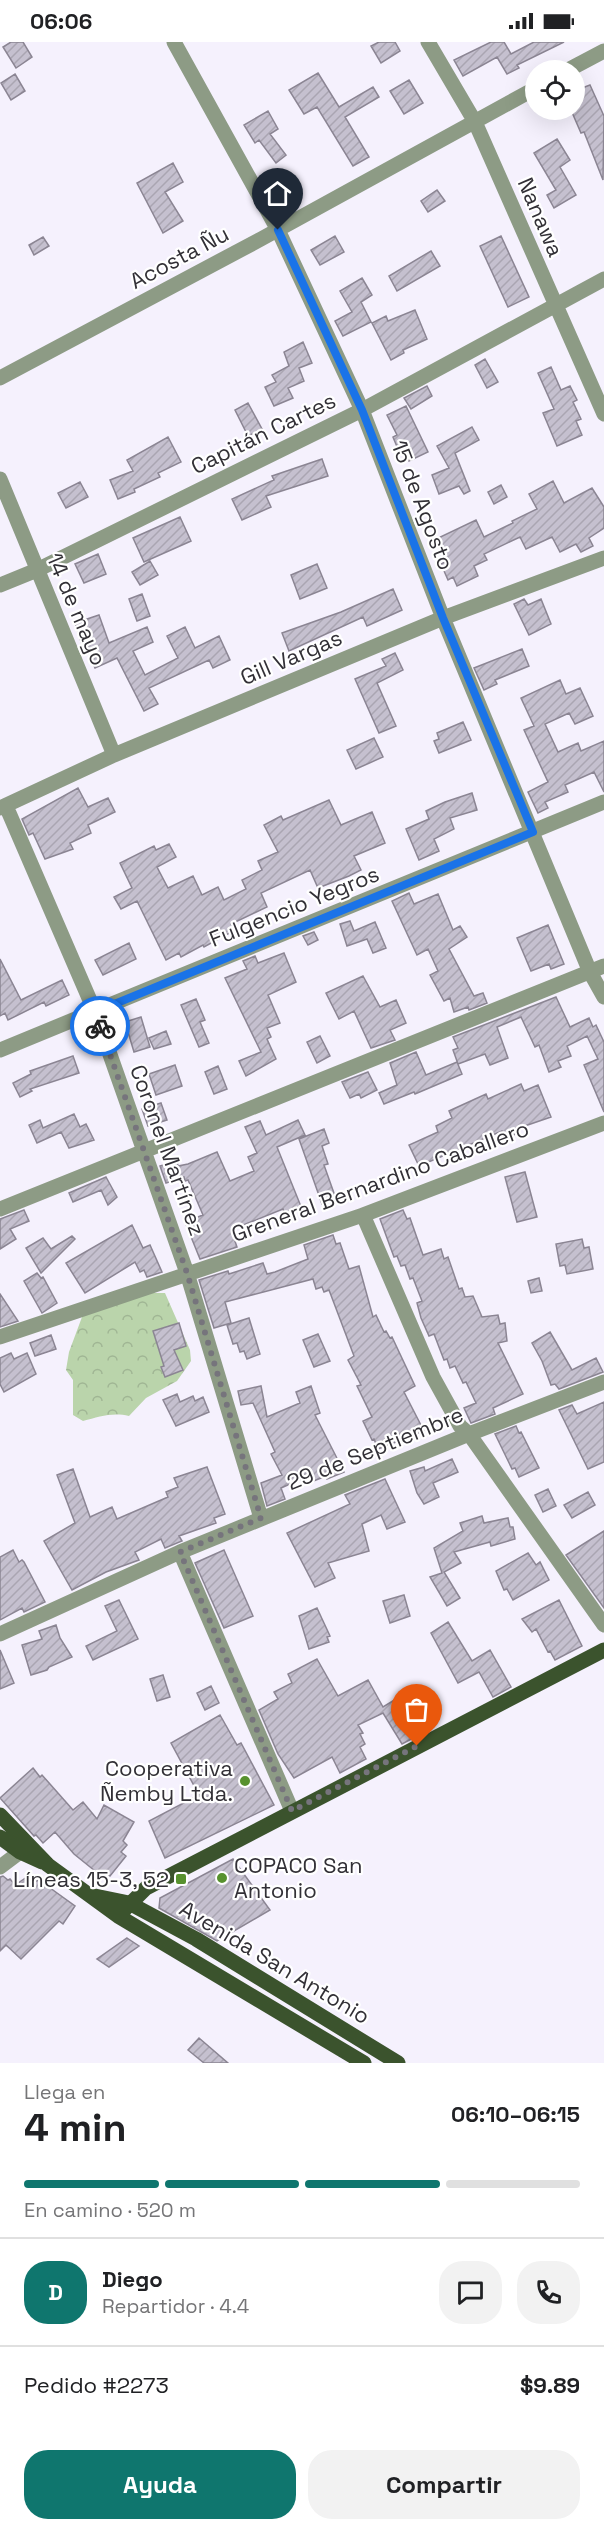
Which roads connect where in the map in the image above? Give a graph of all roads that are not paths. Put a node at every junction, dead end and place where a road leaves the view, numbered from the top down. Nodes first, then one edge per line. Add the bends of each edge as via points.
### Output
1 (174, 42) edge
2 (428, 42) edge
3 (604, 51) edge
4 (585, 61) edge
5 (525, 94) edge
6 (475, 122) junction
7 (278, 230) junction
8 (604, 279) edge
9 (555, 306) junction
10 (0, 378) edge
11 (362, 410) junction
12 (604, 414) edge
13 (0, 479) edge
14 (604, 558) edge
15 (37, 570) junction
16 (0, 585) edge
17 (443, 618) junction
18 (114, 755) junction
19 (604, 802) edge
20 (3, 807) edge
21 (533, 832) junction
22 (597, 969) edge
23 (604, 997) edge
24 (95, 1012) junction
25 (0, 1050) edge
26 (604, 1123) edge
27 (144, 1152) junction
28 (0, 1209) edge
29 (363, 1215) junction
30 (187, 1273) junction
31 (0, 1337) edge
32 (604, 1382) edge
33 (469, 1434) junction
34 (261, 1518) junction
35 (180, 1552) junction
36 (604, 1625) edge
37 (0, 1634) edge
38 (604, 1650) edge
39 (292, 1811) junction
40 (0, 1815) edge
41 (0, 1837) edge
42 (20, 1852) junction
43 (48, 1864) junction
44 (0, 1867) edge
45 (92, 1896) junction
46 (129, 1903) junction
47 (118, 1916) junction
48 (364, 2063) edge
49 (398, 2063) edge

1 - 7 street, 15 de Agosto
2 - 6 street, Nanawa
3 - 4 street
5 - 6 street, Acosta Ñu
6 - 7 street, Acosta Ñu
6 - 9 street, Nanawa
7 - 10 street, Acosta Ñu
7 - 11 street, 15 de Agosto
8 - 9 street, Capitán Cartes
9 - 11 street, Capitán Cartes
9 - 12 street, Nanawa
11 - 15 street, Capitán Cartes
11 - 17 street, 15 de Agosto
13 - 15 street, 14 de mayo
14 - 17 street, Gill Vargas
15 - 16 street, Capitán Cartes
15 - 18 street, 14 de mayo
17 - 18 street, Gill Vargas
17 - 21 street, 15 de Agosto
18 - 20 street, Gill Vargas
19 - 21 street, Fulgencio Yegros
20 - 24 street, Coronel Martínez
21 - 22 street, 15 de Agosto
21 - 24 street, Fulgencio Yegros
22 - 23 street, 15 de Agosto
22 - 27 street
24 - 25 street, Fulgencio Yegros
24 - 27 street, Coronel Martínez
26 - 29 street, Greneral Bernardino Caballero
27 - 28 street
27 - 30 street, Coronel Martínez
29 - 30 street, Greneral Bernardino Caballero
29 - 33 street via 433,1377 460,1426
30 - 31 street, Greneral Bernardino Caballero
30 - 34 street, Coronel Martínez
32 - 33 street, 29 de Septiembre
33 - 34 street, 29 de Septiembre
33 - 36 street
34 - 35 street, 29 de Septiembre
35 - 37 street, 29 de Septiembre
35 - 39 street
38 - 39 main road
39 - 46 main road via 146,1888
40 - 43 main road, Avenida San Antonio
41 - 42 main road, Avenida San Antonio
42 - 43 main road, Avenida San Antonio
42 - 44 street
43 - 45 main road, Avenida San Antonio
45 - 46 main road, Avenida San Antonio
45 - 47 main road, Avenida San Antonio
46 - 47 main road
46 - 49 main road, Avenida San Antonio via 196,1939
47 - 48 main road, Avenida San Antonio

